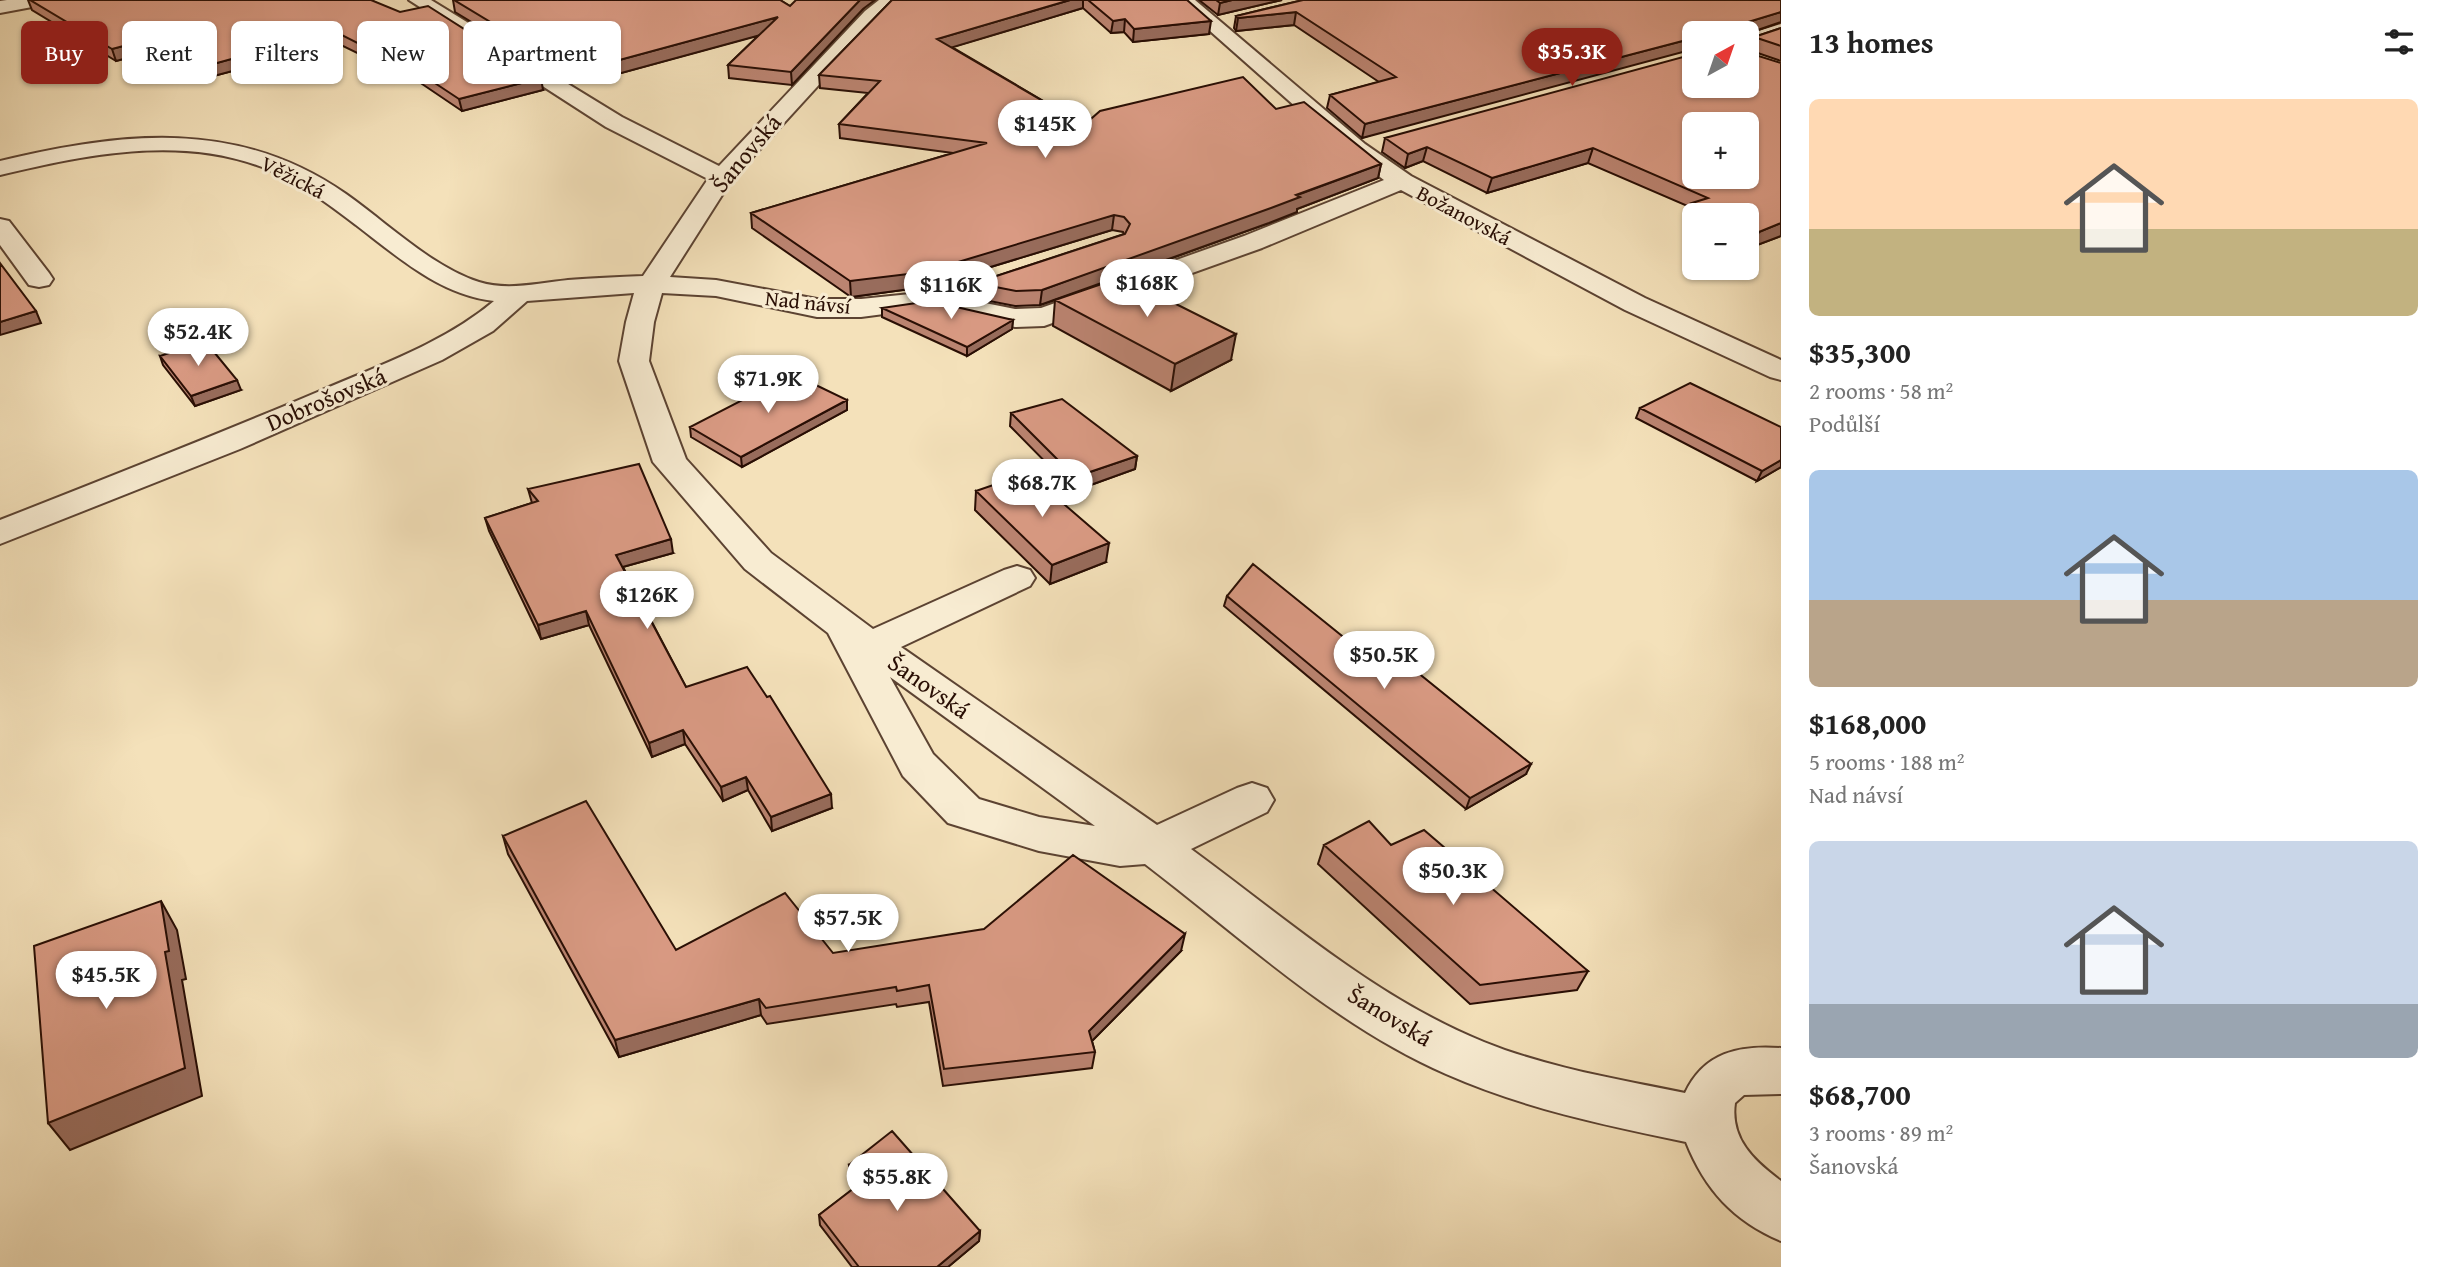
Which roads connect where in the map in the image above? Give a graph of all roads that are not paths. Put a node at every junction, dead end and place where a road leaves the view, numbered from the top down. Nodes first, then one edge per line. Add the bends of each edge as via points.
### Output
1 (39, 0) edge
2 (418, 0) edge
3 (891, 0) edge
4 (1184, 0) edge
5 (0, 7) edge
6 (1239, 19) edge
7 (1213, 25) junction
8 (1781, 30) edge
9 (1759, 37) edge
10 (1384, 142) edge
11 (1357, 149) junction
12 (0, 168) edge
13 (722, 177) junction
14 (1402, 181) junction
15 (0, 227) edge
16 (38, 279) dead end
17 (650, 284) junction
18 (987, 284) edge
19 (519, 294) junction
20 (930, 300) junction
21 (1781, 371) edge
22 (0, 533) edge
23 (1017, 578) dead end
24 (857, 636) junction
25 (1252, 800) dead end
26 (1154, 846) junction
27 (1781, 1071) edge
28 (1707, 1122) junction
29 (1781, 1213) edge

1 - 5 street
2 - 13 street via 614,122
3 - 13 street, Šanovská
4 - 7 street, Božanovská
6 - 7 street
7 - 11 street, Božanovská
8 - 9 street
10 - 11 street
11 - 14 street, Božanovská
12 - 19 street, Věžická via 101,146 175,145 242,153 306,179 467,287
13 - 17 street, Šanovská
14 - 20 street, Nad návsí via 1253,242 1044,317 1015,318
14 - 21 street, Božanovská via 1635,304
15 - 16 street
17 - 19 street
17 - 20 street, Nad návsí via 716,288 817,308
17 - 24 street, Šanovská via 634,361 670,462 758,561
18 - 20 street
19 - 22 street, Dobrošovská via 483,325 431,354
23 - 24 street
24 - 26 street, Šanovská
24 - 26 street via 918,765 964,811 1039,834 1120,848
25 - 26 street
26 - 28 street, Šanovská via 1345,990 1397,1024 1461,1056 1525,1082
27 - 28 street via 1746,1069 1719,1081 1711,1093
28 - 29 street via 1718,1155 1731,1172 1763,1203

